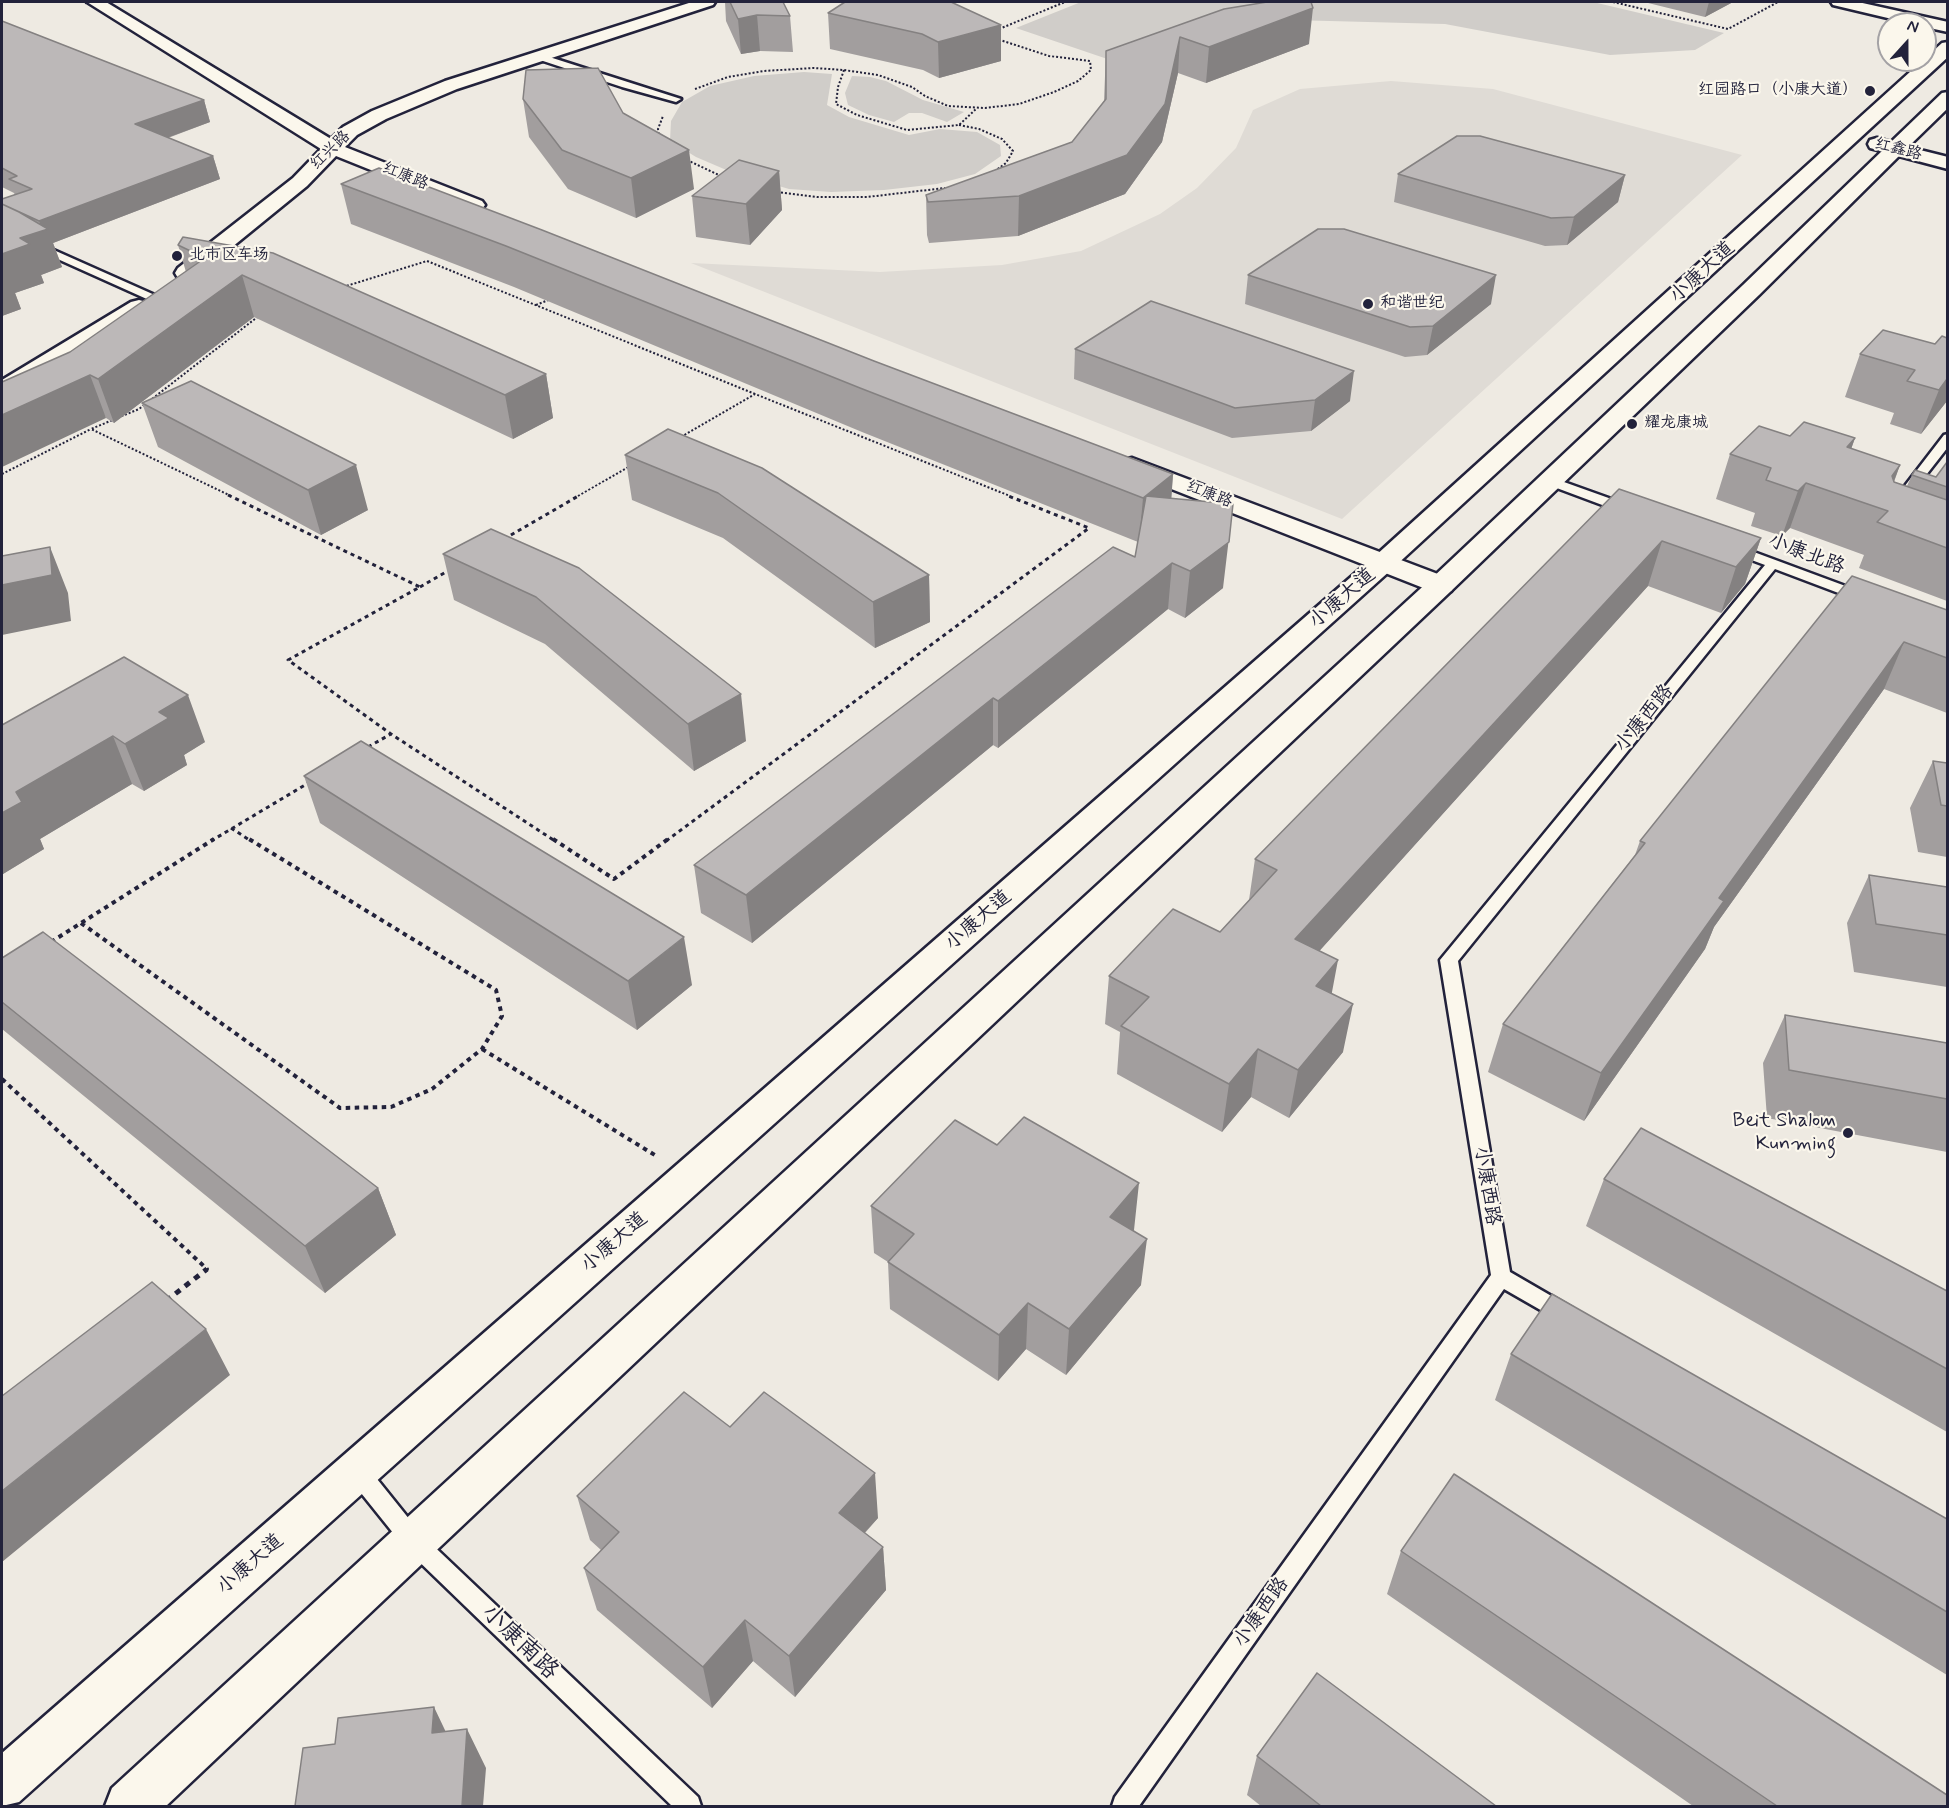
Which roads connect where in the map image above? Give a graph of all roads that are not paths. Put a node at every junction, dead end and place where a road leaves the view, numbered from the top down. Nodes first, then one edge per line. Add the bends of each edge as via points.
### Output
1 (95, 2) edge
2 (707, 2) edge
3 (1839, 2) edge
4 (1887, 2) edge
5 (1947, 15) edge
6 (1947, 27) edge
7 (1947, 47) edge
8 (537, 56) junction
9 (1947, 97) edge
10 (676, 99) road end
11 (1849, 137) junction
12 (332, 148) junction
13 (1896, 149) junction
14 (1947, 163) edge
15 (495, 213) edge
16 (2, 230) edge
17 (153, 298) junction
18 (2, 390) edge
19 (1947, 438) edge
20 (1115, 458) edge
21 (1924, 468) junction
22 (1940, 473) edge
23 (1550, 481) junction
24 (1896, 504) edge
25 (1639, 514) edge
26 (1717, 543) edge
27 (1383, 563) junction
28 (1773, 563) junction
29 (1441, 585) junction
30 (1871, 600) edge
31 (1501, 1277) junction
32 (1584, 1325) edge
33 (357, 1471) junction
34 (414, 1542) junction
35 (2, 1785) edge
36 (130, 1806) edge
37 (689, 1806) edge
38 (1124, 1806) edge

1 - 12 main road, 红康路
2 - 8 main road, 红兴路
3 - 6 main road
4 - 5 main road
7 - 11 main road, 小康大道
8 - 10 lane
8 - 12 main road, 红兴路 via 379,115 350,131
9 - 13 main road
11 - 13 main road, 红鑫路
11 - 27 main road, 小康大道
12 - 15 main road, 红康路
12 - 17 main road, 红兴路 via 300,182
13 - 14 main road, 红鑫路
13 - 23 main road
16 - 17 lane
17 - 18 main road, 红兴路
19 - 21 lane
20 - 27 main road, 红康路
21 - 22 lane
21 - 24 lane
23 - 25 lane
23 - 29 main road
26 - 28 lane, 小康北路
27 - 29 main road, 红康路
27 - 33 main road, 小康大道
28 - 30 lane, 小康北路
28 - 31 lane, 小康西路 via 1449,960
29 - 34 main road
31 - 32 lane
31 - 38 lane, 小康西路
33 - 34 lane, 小康南路
33 - 35 main road, 小康大道
34 - 36 main road
34 - 37 lane, 小康南路

